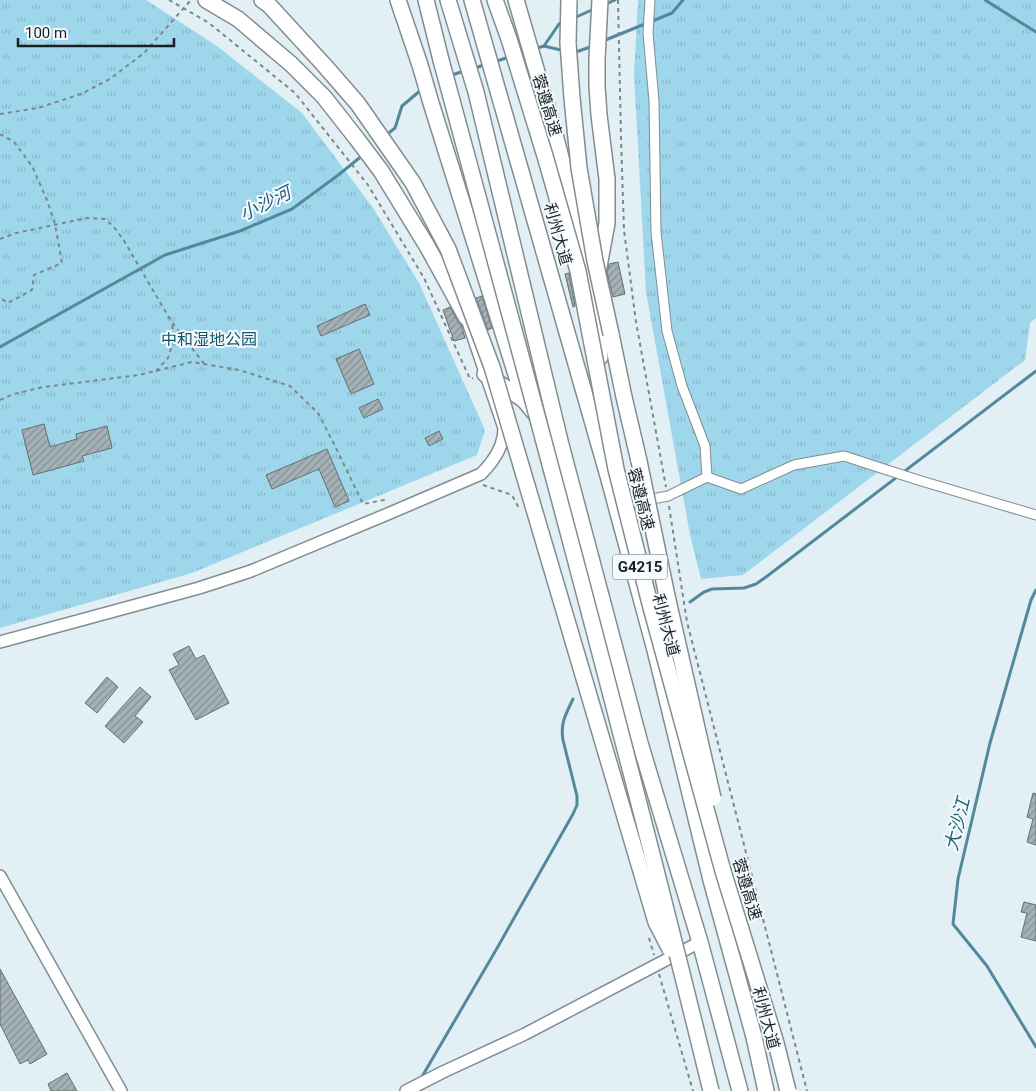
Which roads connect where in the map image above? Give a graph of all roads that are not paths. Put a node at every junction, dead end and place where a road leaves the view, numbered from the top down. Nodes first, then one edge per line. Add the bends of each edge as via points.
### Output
1 (206, 0) edge
2 (262, 0) edge
3 (398, 0) edge
4 (426, 0) edge
5 (448, 0) edge
6 (472, 0) edge
7 (495, 0) edge
8 (516, 0) edge
9 (569, 0) edge
10 (600, 0) edge
11 (650, 0) edge
12 (595, 288) junction
13 (466, 317) joint
14 (485, 374) junction
15 (524, 400) junction
16 (561, 445) junction
17 (608, 476) junction
18 (707, 477) junction
19 (616, 506) junction
20 (1036, 515) edge
21 (0, 642) edge
22 (723, 872) junction
23 (0, 876) edge
24 (700, 942) junction
25 (682, 973) junction
26 (121, 1091) edge
27 (406, 1091) edge
28 (711, 1091) edge
29 (740, 1091) edge
30 (766, 1091) edge
31 (788, 1091) edge

1 - 13 highway via 238,19 324,97 381,171
2 - 25 highway, bridge via 358,104 414,183 448,249 492,367 656,922
3 - 15 highway
4 - 25 highway, bridge
5 - 16 highway via 476,92
6 - 17 highway, 利州大道
7 - 22 highway, 蓉遵高速 / G4215, bridge via 578,271 616,469
8 - 12 highway
9 - 22 highway, bridge via 572,98 579,168 595,261 711,790
10 - 12 highway via 597,59 599,115 607,179 607,223
11 - 18 street via 648,33 654,102 656,232 667,331 682,386 705,446
12 - 17 highway
13 - 14 main road
14 - 15 highway
14 - 21 main road via 504,428 504,438 492,464 481,474 250,571
15 - 16 highway
16 - 24 highway via 640,743
17 - 19 highway, 利州大道
18 - 19 street via 668,496
18 - 20 street via 741,489 794,465 844,456
19 - 30 highway, 利州大道
22 - 31 highway, 蓉遵高速 / G4215, bridge
23 - 26 main road
24 - 27 main road via 525,1034
24 - 29 highway
25 - 28 highway, bridge

